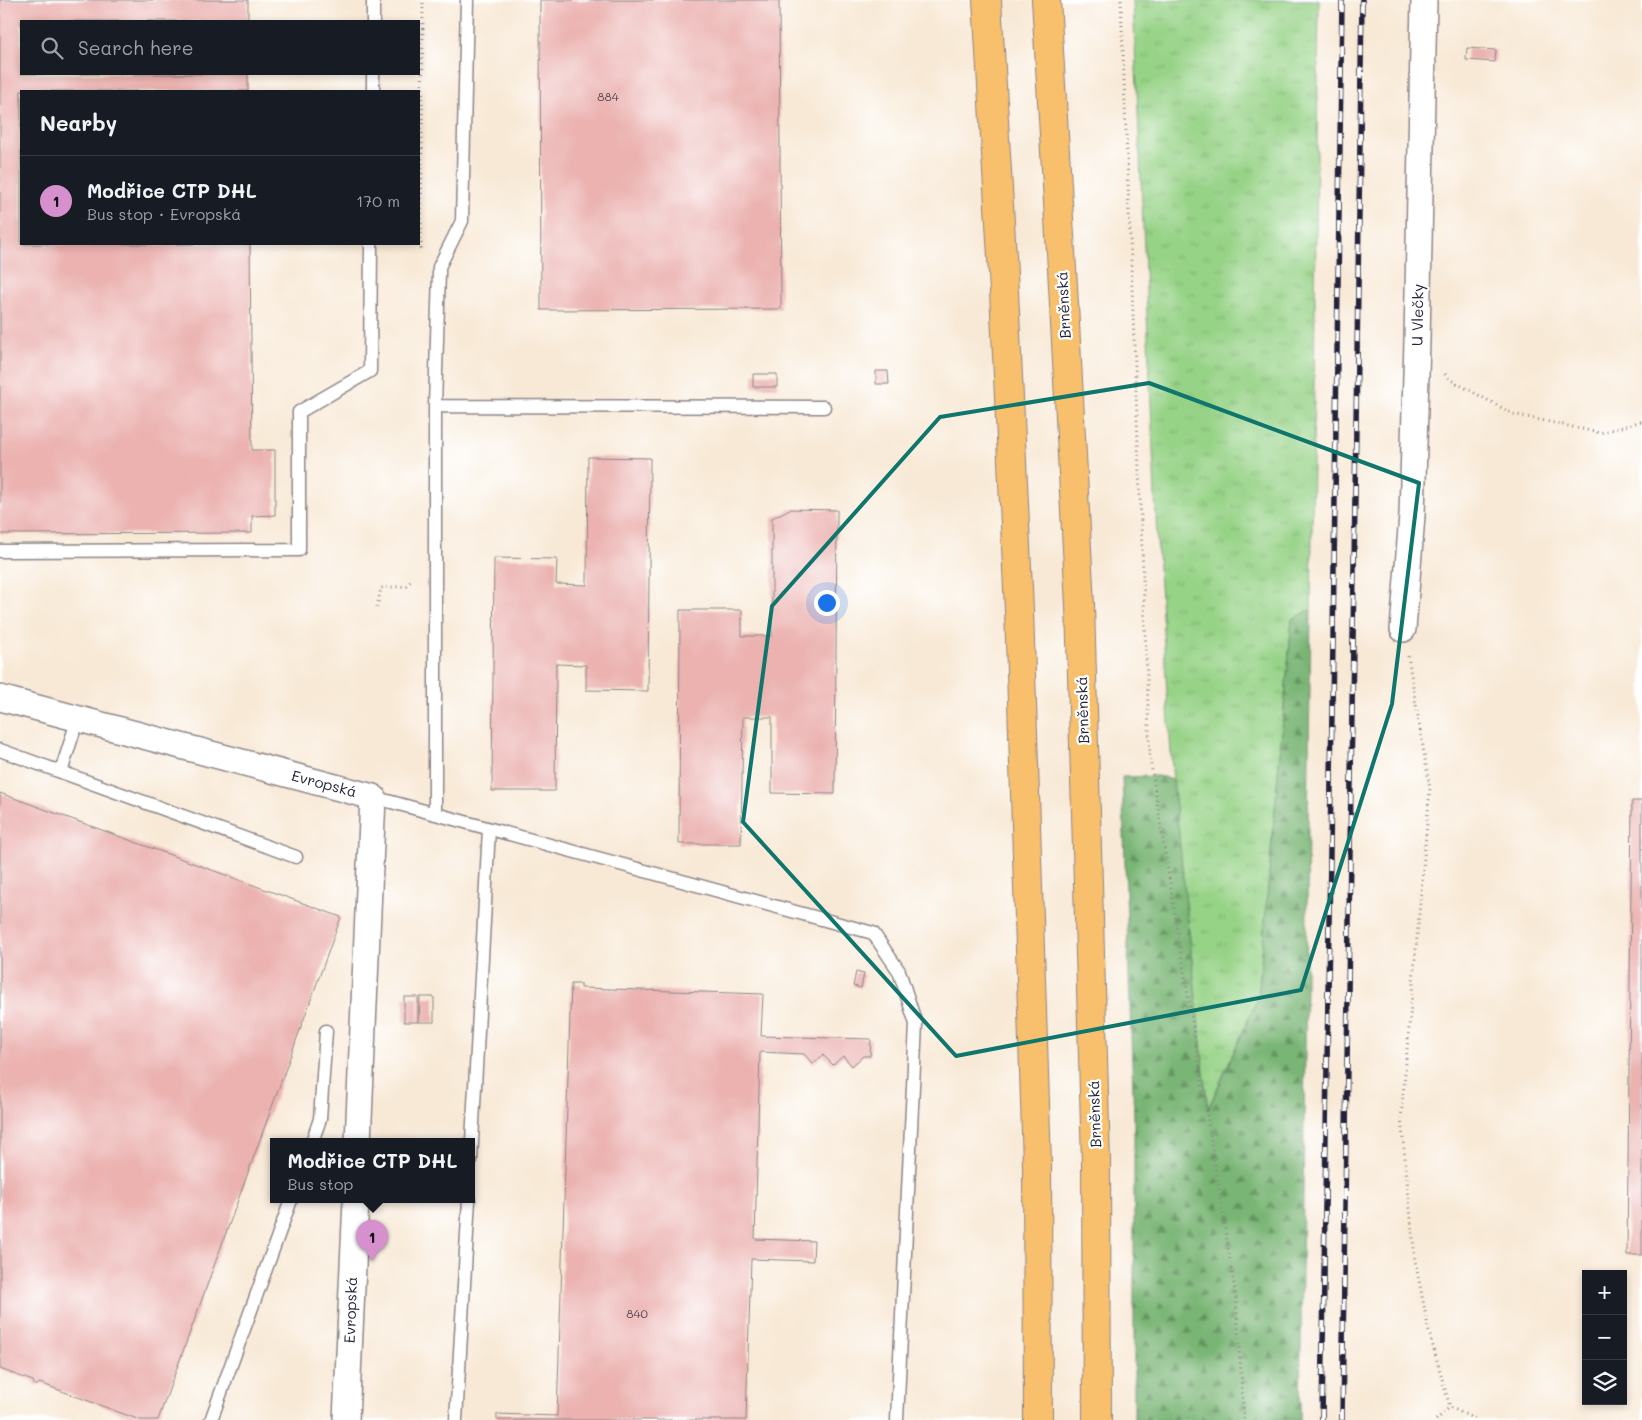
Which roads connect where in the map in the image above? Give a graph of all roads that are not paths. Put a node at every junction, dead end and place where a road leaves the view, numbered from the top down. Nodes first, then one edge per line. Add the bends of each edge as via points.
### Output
1 (374, 0) edge
2 (467, 0) edge
3 (987, 0) edge
4 (1046, 0) edge
5 (1424, 0) edge
6 (373, 20) edge
7 (373, 75) edge
8 (372, 90) edge
9 (371, 245) edge
10 (435, 406) junction
11 (824, 407) dead end
12 (0, 550) edge
13 (1403, 629) road end
14 (0, 698) edge
15 (78, 718) junction
16 (0, 750) edge
17 (61, 772) junction
18 (373, 797) junction
19 (435, 814) junction
20 (489, 828) junction
21 (296, 857) dead end
22 (326, 1031) dead end
23 (313, 1138) edge
24 (358, 1138) edge
25 (472, 1138) edge
26 (290, 1203) edge
27 (356, 1203) edge
28 (468, 1203) edge
29 (211, 1420) edge
30 (346, 1420) edge
31 (456, 1420) edge
32 (897, 1420) edge
33 (1038, 1420) edge
34 (1097, 1420) edge

1 - 6 lane
2 - 10 lane via 462,221 439,267
3 - 33 highway via 1019,610 1037,1164
4 - 34 highway, Brněnská via 1080,615 1096,1162
5 - 13 street, U Vlečky via 1418,340 1412,516
7 - 8 lane
9 - 12 lane via 370,371 298,412 299,550
10 - 11 lane
10 - 19 lane
14 - 15 street, Evropská
15 - 17 lane
15 - 18 street, Evropská
16 - 17 lane
17 - 21 lane
18 - 19 lane
18 - 24 street, Evropská
19 - 20 lane
20 - 25 lane
20 - 32 lane via 873,934 899,971 916,1024
22 - 23 lane via 320,1119
26 - 29 lane
27 - 30 street, Evropská
28 - 31 lane

